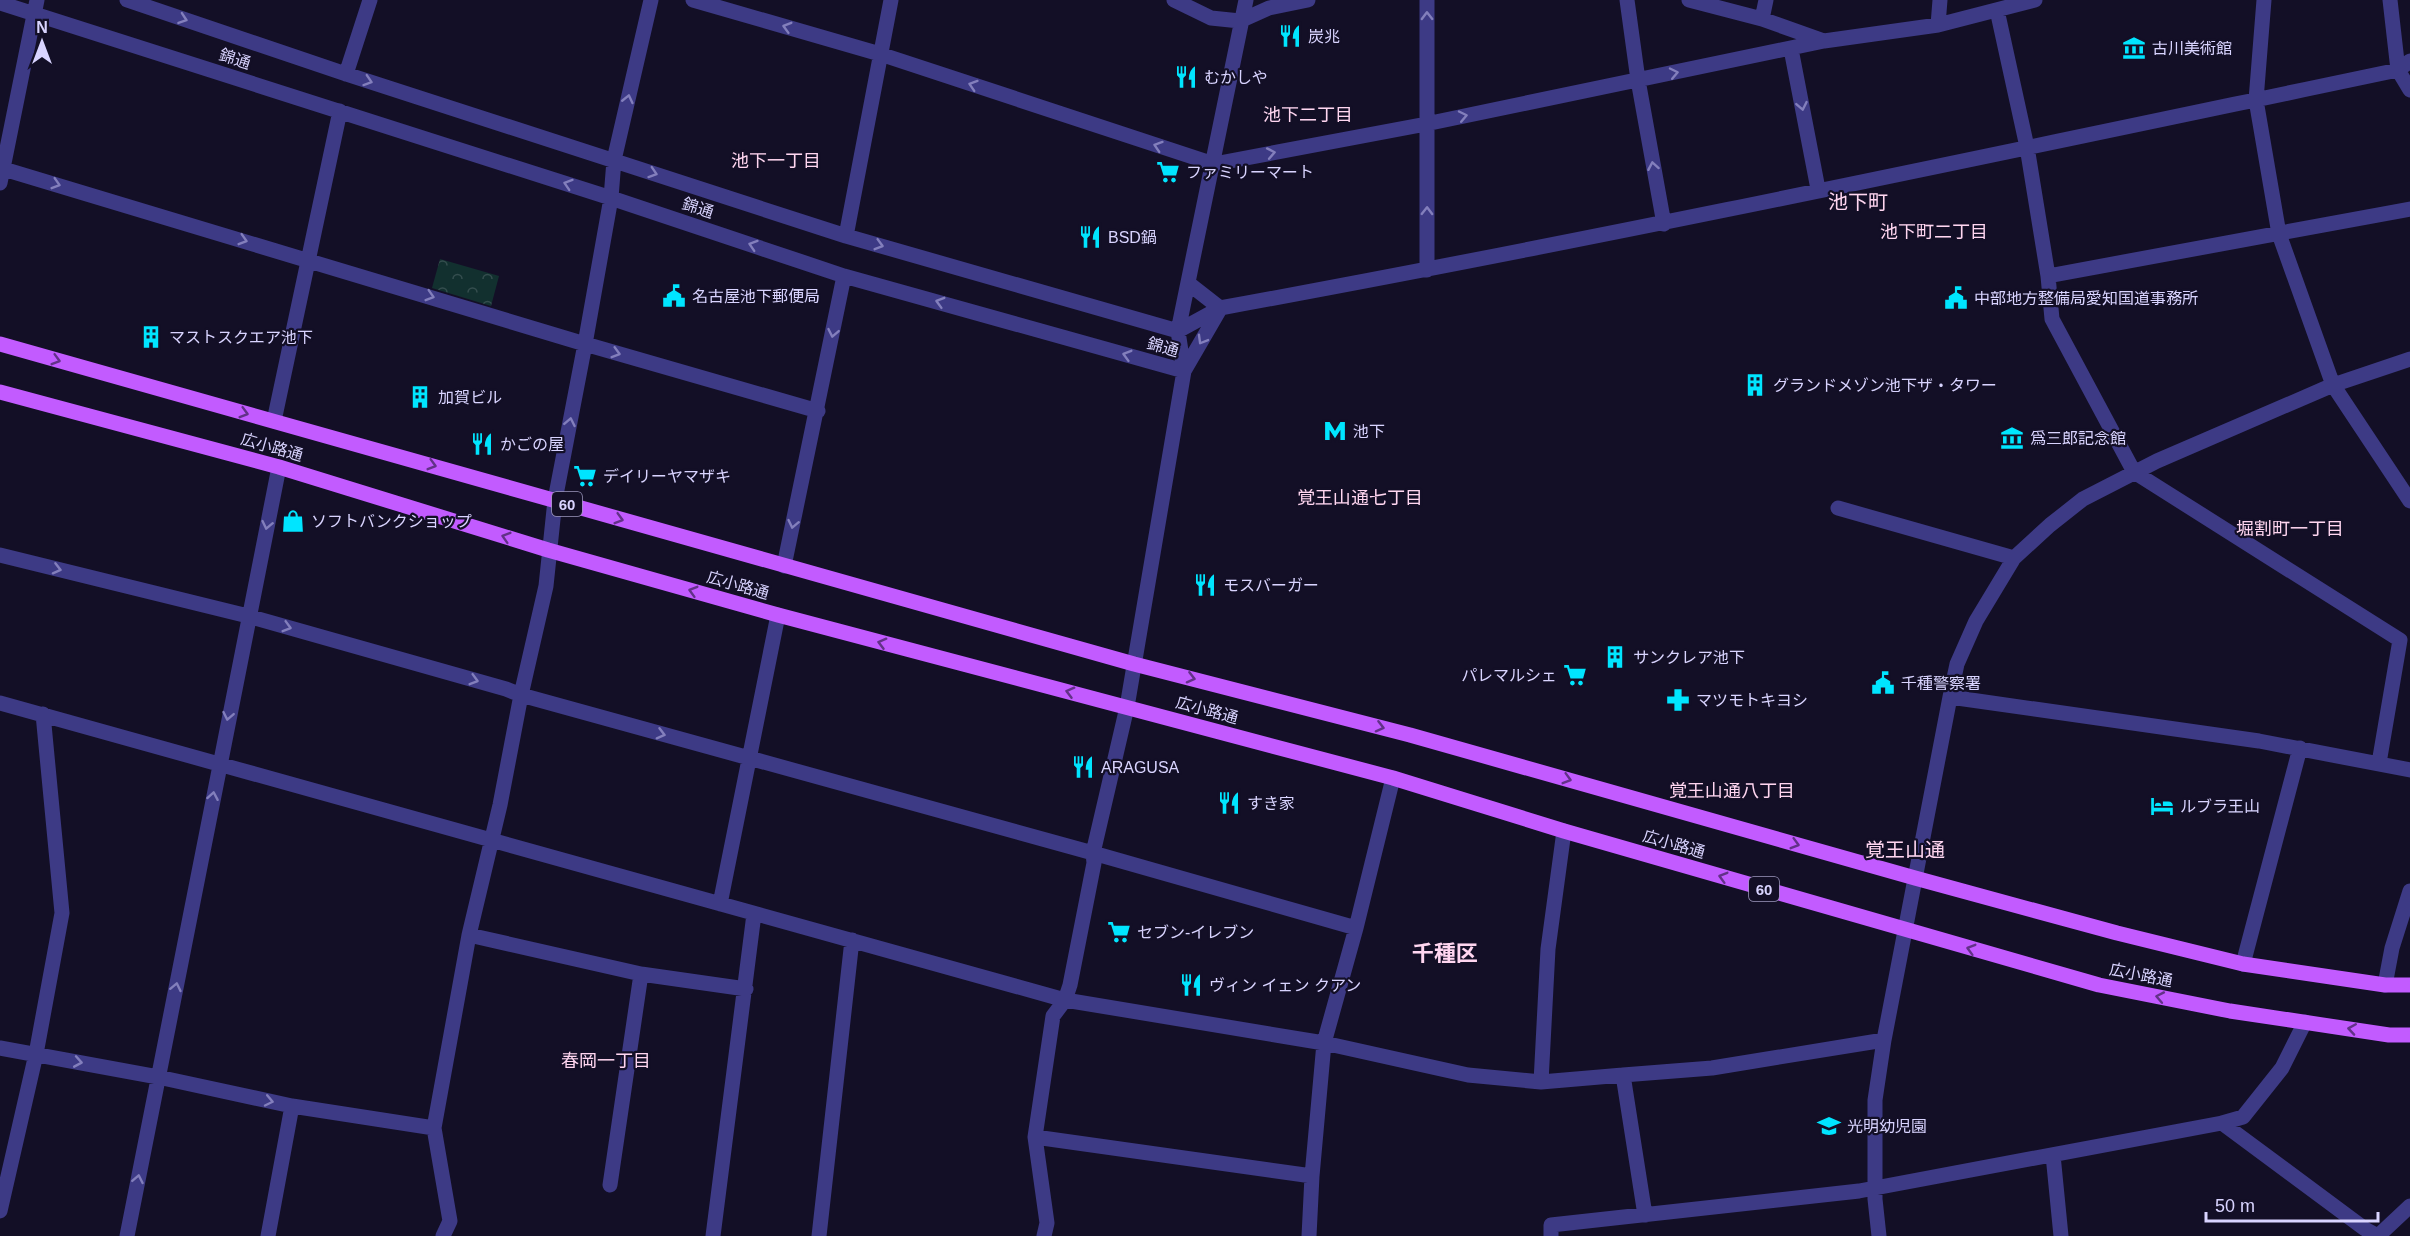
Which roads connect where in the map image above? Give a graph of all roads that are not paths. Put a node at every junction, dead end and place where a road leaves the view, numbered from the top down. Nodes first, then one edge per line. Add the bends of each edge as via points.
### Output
1 (127, 0) edge
2 (370, 0) edge
3 (651, 0) edge
4 (693, 0) edge
5 (891, 0) edge
6 (1174, 0) edge
7 (1246, 0) edge
8 (1308, 0) edge
9 (1426, 0) edge
10 (1627, 0) edge
11 (1689, 0) edge
12 (1766, 0) edge
13 (1940, 0) edge
14 (2035, 0) edge
15 (2264, 0) edge
16 (2391, 0) edge
17 (0, 3) edge
18 (36, 7) edge
19 (1997, 10) junction
20 (1762, 19) junction
21 (1240, 21) junction
22 (1938, 25) junction
23 (1824, 41) junction
24 (1791, 48) junction
25 (880, 54) junction
26 (2404, 65) edge
27 (346, 74) junction
28 (1638, 80) junction
29 (2410, 90) edge
30 (2256, 100) junction
31 (340, 111) junction
32 (1428, 123) junction
33 (2027, 147) junction
34 (614, 160) junction
35 (1214, 164) junction
36 (1, 173) edge
37 (1818, 189) junction
38 (611, 198) junction
39 (2410, 209) edge
40 (1664, 224) junction
41 (2279, 234) junction
42 (846, 236) junction
43 (309, 259) junction
44 (1426, 270) junction
45 (844, 276) junction
46 (2048, 276) junction
47 (1188, 283) junction
48 (1220, 308) junction
49 (1178, 331) junction
50 (0, 344) edge
51 (585, 344) junction
52 (2410, 359) edge
53 (1184, 371) junction
54 (2333, 385) junction
55 (0, 392) edge
56 (818, 411) junction
57 (274, 421) junction
58 (279, 468) junction
59 (2134, 472) junction
60 (555, 500) junction
61 (2410, 501) edge
62 (1838, 508) dead end
63 (548, 550) junction
64 (0, 555) edge
65 (2014, 558) junction
66 (784, 566) junction
67 (778, 615) junction
68 (248, 616) junction
69 (1134, 664) junction
70 (521, 695) junction
71 (1950, 696) junction
72 (0, 703) edge
73 (1127, 707) junction
74 (43, 714) junction
75 (2300, 748) junction
76 (749, 758) junction
77 (219, 762) junction
78 (2379, 763) junction
79 (2410, 770) edge
80 (1393, 778) junction
81 (1564, 831) junction
82 (491, 840) junction
83 (1093, 853) junction
84 (1915, 878) junction
85 (2410, 891) edge
86 (720, 904) junction
87 (754, 914) junction
88 (1356, 928) junction
89 (1905, 930) junction
90 (470, 935) junction
91 (852, 940) junction
92 (2243, 964) junction
93 (641, 974) junction
94 (2385, 985) junction
95 (2410, 985) edge
96 (746, 989) junction
97 (1065, 1000) junction
98 (2305, 1022) junction
99 (2410, 1035) edge
100 (1884, 1040) junction
101 (1324, 1043) junction
102 (0, 1048) edge
103 (36, 1054) junction
104 (1623, 1075) junction
105 (158, 1077) junction
106 (1541, 1082) junction
107 (292, 1106) junction
108 (2222, 1123) junction
109 (434, 1128) junction
110 (1035, 1137) junction
111 (2053, 1155) junction
112 (1312, 1176) junction
113 (610, 1185) dead end
114 (1876, 1186) junction
115 (2410, 1206) edge
116 (0, 1211) edge
117 (1645, 1215) junction
118 (127, 1236) edge
119 (267, 1236) edge
120 (443, 1236) edge
121 (713, 1236) edge
122 (819, 1236) edge
123 (1044, 1236) edge
124 (1309, 1236) edge
125 (1551, 1236) edge
126 (1879, 1236) edge
127 (2061, 1236) edge

1 -> 27 street, 錦通
2 - 27 street
34 -> 3 street
25 -> 4 street
5 - 25 street
6 - 21 street via 1211,18
7 - 21 street
8 - 21 street via 1269,8
32 -> 9 street
10 - 28 street
11 - 20 street
12 - 20 street
13 - 22 street
14 - 19 street
15 - 30 street
16 - 26 street
17 - 18 street, 錦通
18 - 31 street, 錦通
18 - 36 street
19 - 22 street
19 - 33 street
20 - 23 street
21 - 35 street
22 - 23 street
23 - 24 street
28 -> 24 street
24 -> 37 street
35 -> 25 street
25 - 42 street
26 - 29 street
26 - 30 street
27 -> 34 street, 錦通
32 -> 28 street
40 -> 28 street
30 - 33 street
30 - 41 street
38 -> 31 street, 錦通
31 - 43 street
35 -> 32 street
44 -> 32 street
33 - 37 street
33 - 46 street
34 - 38 street
34 -> 42 street, 錦通
35 - 47 street
36 -> 43 street
37 - 40 street
45 -> 38 street, 錦通
38 - 51 street
39 - 41 street
40 - 44 street
41 - 46 street
41 - 54 street
42 -> 49 street, 錦通
43 -> 51 street
43 - 57 street
44 - 48 street
53 -> 45 street, 錦通
45 -> 56 street
46 - 59 street via 2052,319
47 - 48 street
47 - 49 street
48 - 49 street, 錦通
48 -> 53 street, 錦通
49 - 53 street
50 -> 57 main road, 広小路通 / 60
51 -> 56 street
60 -> 51 street
52 - 54 street
53 - 69 street
54 - 59 street
54 - 61 street
55 - 58 main road, 広小路通 / 60
56 -> 66 street
57 -> 60 main road, 広小路通 / 60
63 -> 58 main road, 広小路通 / 60
58 -> 68 street
59 - 65 street via 2083,499
59 - 78 street via 2400,640
60 - 63 street
60 -> 66 main road, 広小路通 / 60
62 - 65 street
67 -> 63 main road, 広小路通 / 60
63 - 70 street via 549,571
64 -> 68 street
65 - 71 street via 1976,621 1957,664
66 - 69 main road, 広小路通 / 60
73 -> 67 main road, 広小路通 / 60
67 - 76 street
68 -> 70 street
68 -> 77 street
69 - 73 street
69 -> 84 main road, 広小路通 / 60 via 1410,735
70 -> 76 street
70 - 82 street
71 - 75 street
71 - 84 street
72 - 74 street
73 - 80 main road, 広小路通 / 60
73 - 83 street
74 - 77 street
74 - 103 street via 62,913
75 - 78 street
75 - 92 street
76 - 83 street
76 - 86 street
77 - 82 street
105 -> 77 street
78 - 79 street
80 - 81 main road, 広小路通 / 60
80 - 88 street
89 -> 81 main road, 広小路通 / 60
81 - 106 street via 1548,949
82 - 86 street
82 - 90 street
83 - 88 street
83 - 97 street
84 - 89 street
84 - 92 main road, 広小路通 / 60
85 - 94 street
86 - 87 street
87 - 91 street
87 - 96 street
88 - 101 street
98 -> 89 main road, 広小路通 / 60 via 2100,985
89 - 100 street
90 - 93 street
90 - 109 street
91 - 97 street
91 - 122 street
92 - 94 main road, 広小路通 / 60
93 - 96 street
93 - 113 street
94 - 95 main road, 広小路通 / 60
96 - 121 street
97 - 101 street
97 - 110 street via 1053,1016
99 -> 98 main road, 広小路通 / 60
98 - 108 street via 2282,1068 2243,1117
100 - 104 street via 1712,1068
100 - 114 street via 1875,1100
101 - 106 street via 1468,1075
101 - 112 street
102 - 103 street
103 -> 105 street
103 - 116 street
104 - 106 street
104 - 117 street
105 -> 107 street
118 -> 105 street
107 - 109 street
107 - 119 street
108 - 111 street
108 - 115 street via 2378,1236
109 - 120 street via 450,1221
110 - 112 street
110 - 123 street via 1047,1223
111 - 114 street
111 - 127 street
112 - 124 street
114 - 117 street
114 - 126 street
117 - 125 street via 1551,1225

